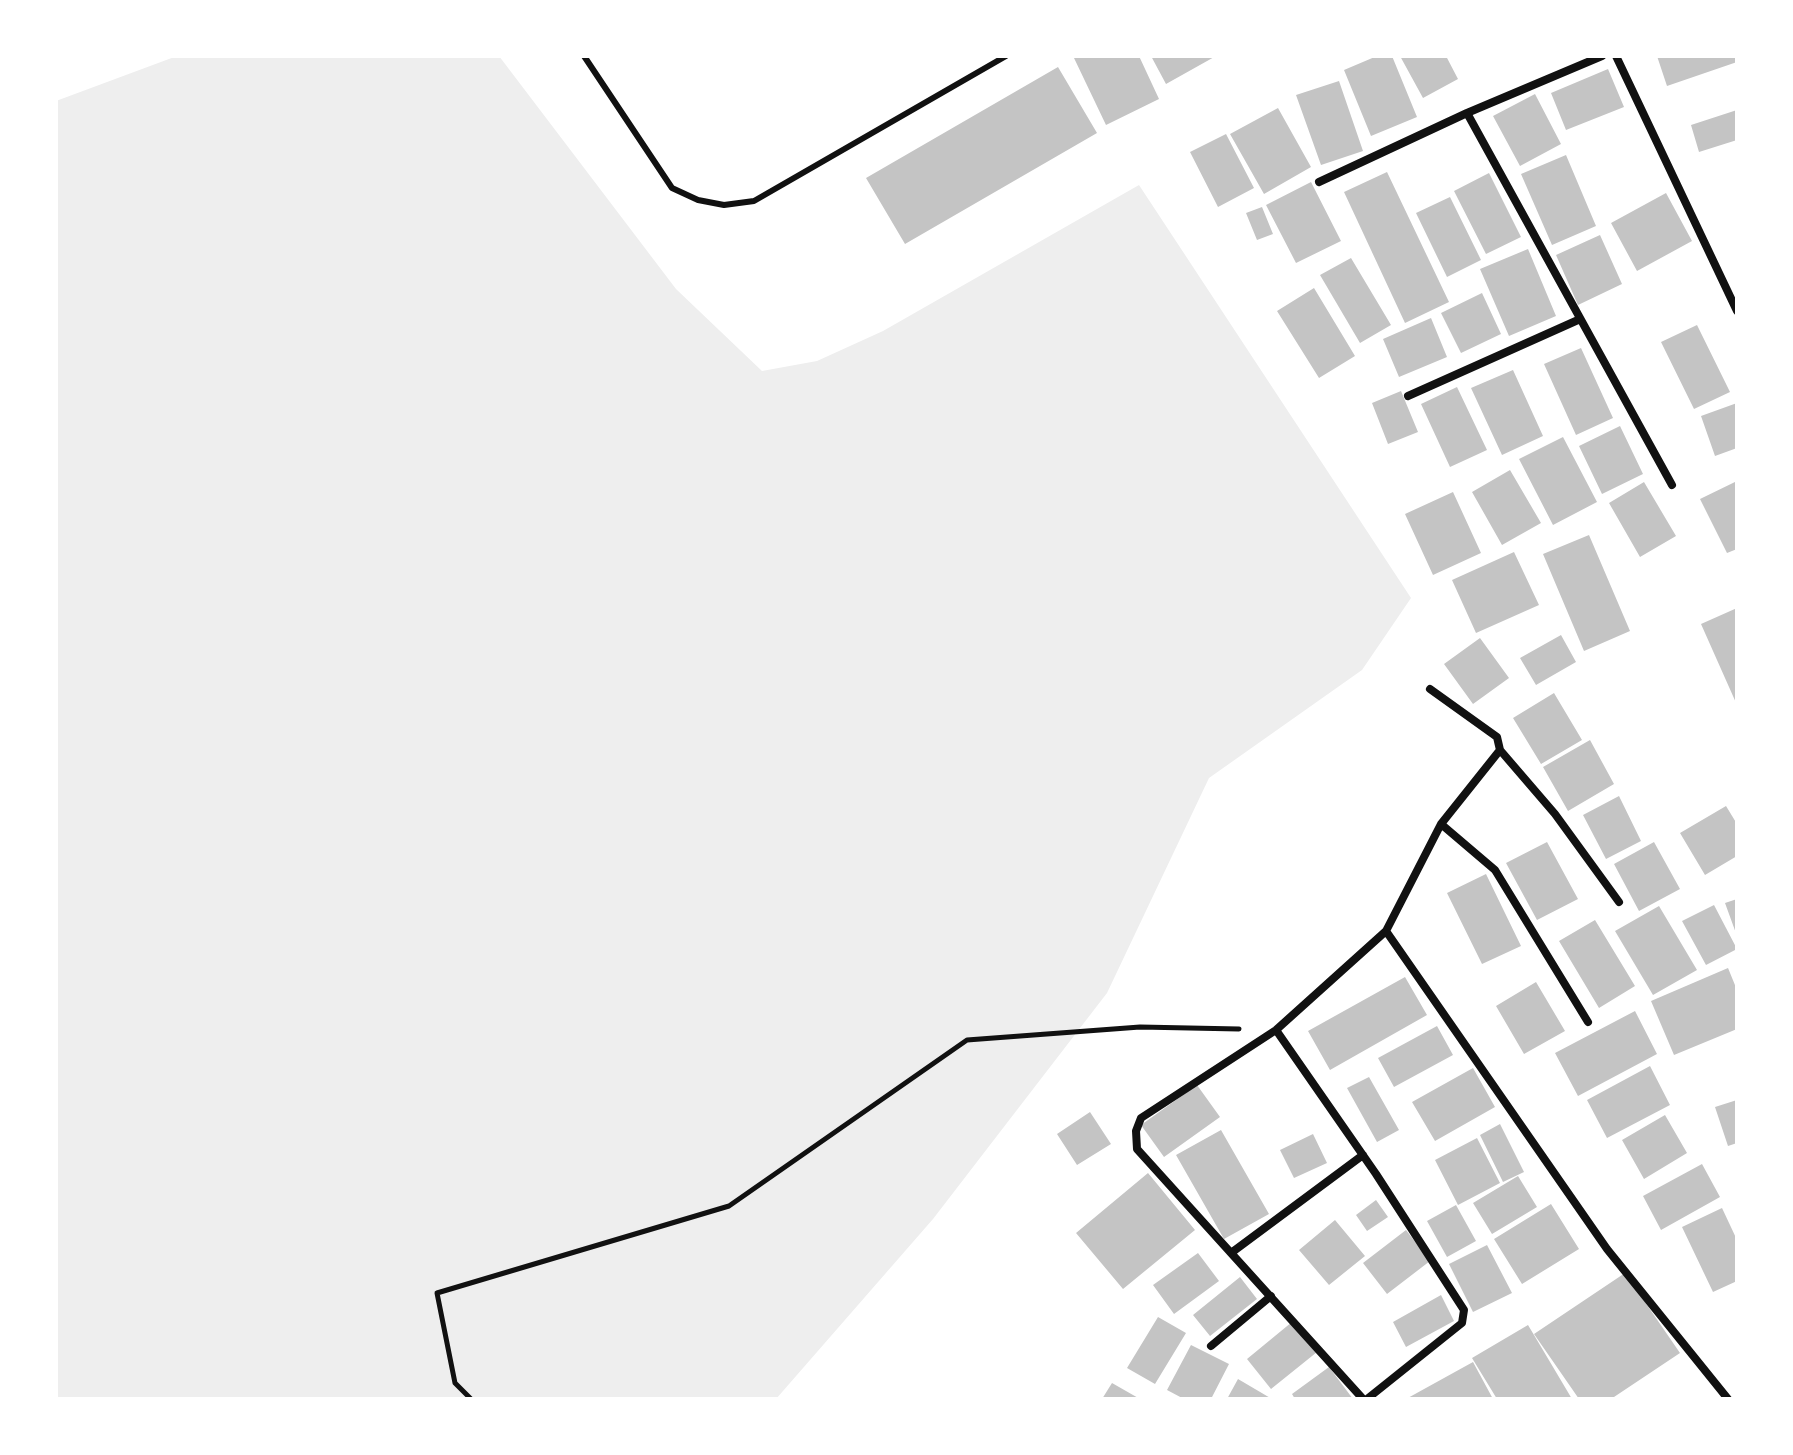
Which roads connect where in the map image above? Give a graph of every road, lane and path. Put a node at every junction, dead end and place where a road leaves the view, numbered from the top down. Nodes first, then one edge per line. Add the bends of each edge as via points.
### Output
1 (584, 56) edge
2 (1006, 56) edge
3 (1602, 56) edge
4 (1616, 56) edge
5 (1467, 113) junction
6 (1319, 182) dead end
7 (1737, 311) edge
8 (1578, 320) junction
9 (1408, 396) dead end
10 (1672, 485) dead end
11 (1430, 689) dead end
12 (1500, 750) junction
13 (1441, 824) junction
14 (1619, 902) dead end
15 (1386, 931) junction
16 (1588, 1022) dead end
17 (1276, 1030) junction
18 (1363, 1155) junction
19 (1231, 1253) junction
20 (1271, 1296) junction
21 (1211, 1346) dead end
22 (471, 1399) edge
23 (1365, 1399) edge
24 (1728, 1399) edge

1 - 2 lane via 672,188 724,205 754,201
3 - 5 street
4 - 7 street
5 - 6 street
5 - 8 street
8 - 9 street
8 - 10 street
11 - 12 street via 1497,737
12 - 13 street
12 - 14 street
13 - 15 street
13 - 16 street via 1495,870
15 - 17 street
15 - 24 street via 1607,1249
17 - 18 street
17 - 19 street via 1141,1118 1136,1131 1137,1149
17 - 22 path via 1140,1027 967,1040 729,1206 437,1293 455,1383
18 - 19 street
18 - 23 street via 1464,1310 1462,1323
19 - 20 street
20 - 21 street
20 - 23 street

